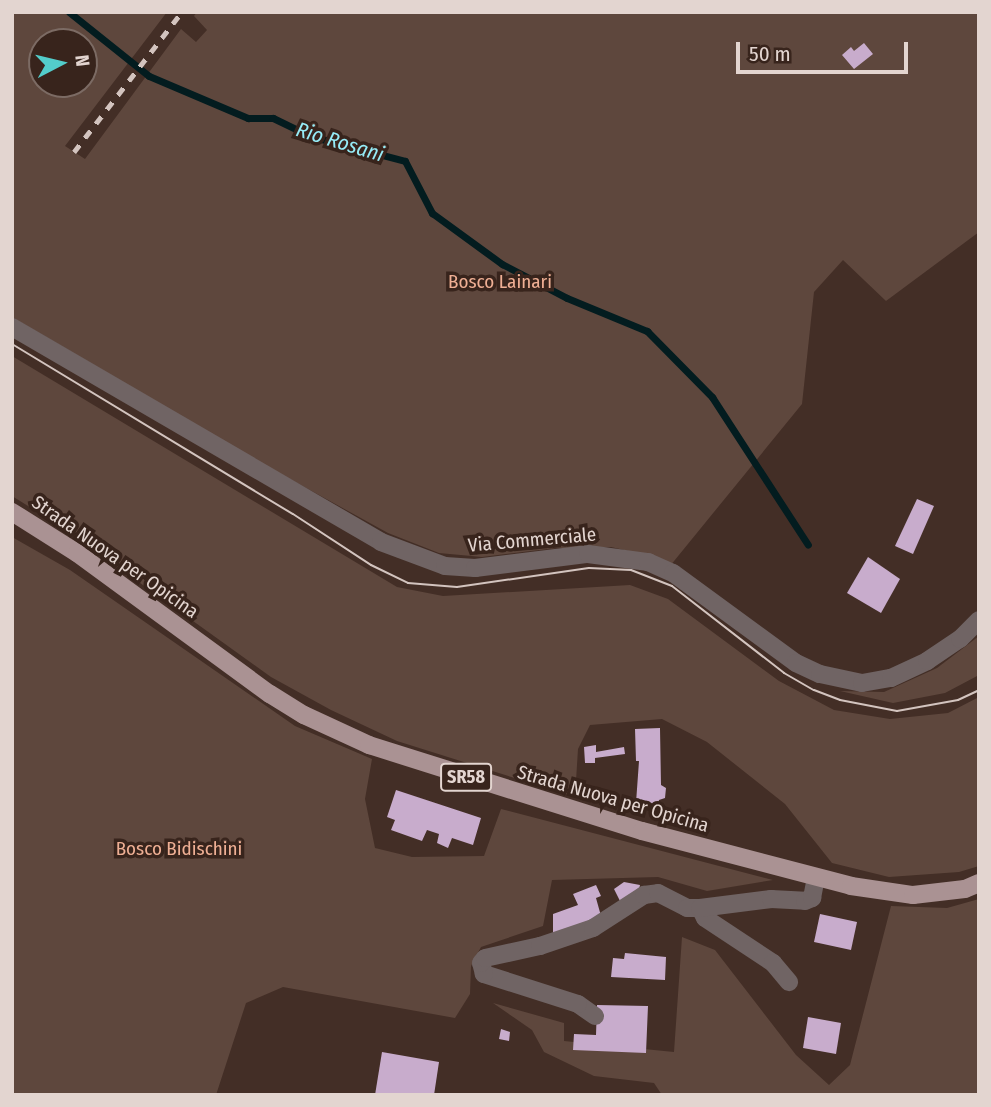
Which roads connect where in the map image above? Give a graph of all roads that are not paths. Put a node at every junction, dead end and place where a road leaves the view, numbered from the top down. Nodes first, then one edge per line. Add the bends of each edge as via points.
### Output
1 (12, 327) edge
2 (12, 512) edge
3 (979, 620) edge
4 (816, 878) junction
5 (979, 883) edge
6 (700, 908) junction
7 (789, 982) dead end
8 (595, 1016) dead end

1 - 3 street, Via Commerciale via 381,542 445,566 475,568 588,554 648,562 673,573 796,663 820,674 862,683 891,678 927,661
2 - 4 main road, Strada Nuova per Opicina / SR58 via 77,553 270,694 342,734 522,795
4 - 5 main road, Strada Nuova per Opicina / SR58 via 913,895
4 - 6 street via 812,898 804,901 747,901
6 - 7 street via 705,918 773,963
6 - 8 street via 687,908 658,893 644,895 593,928 485,958 481,963 484,974 578,1004

